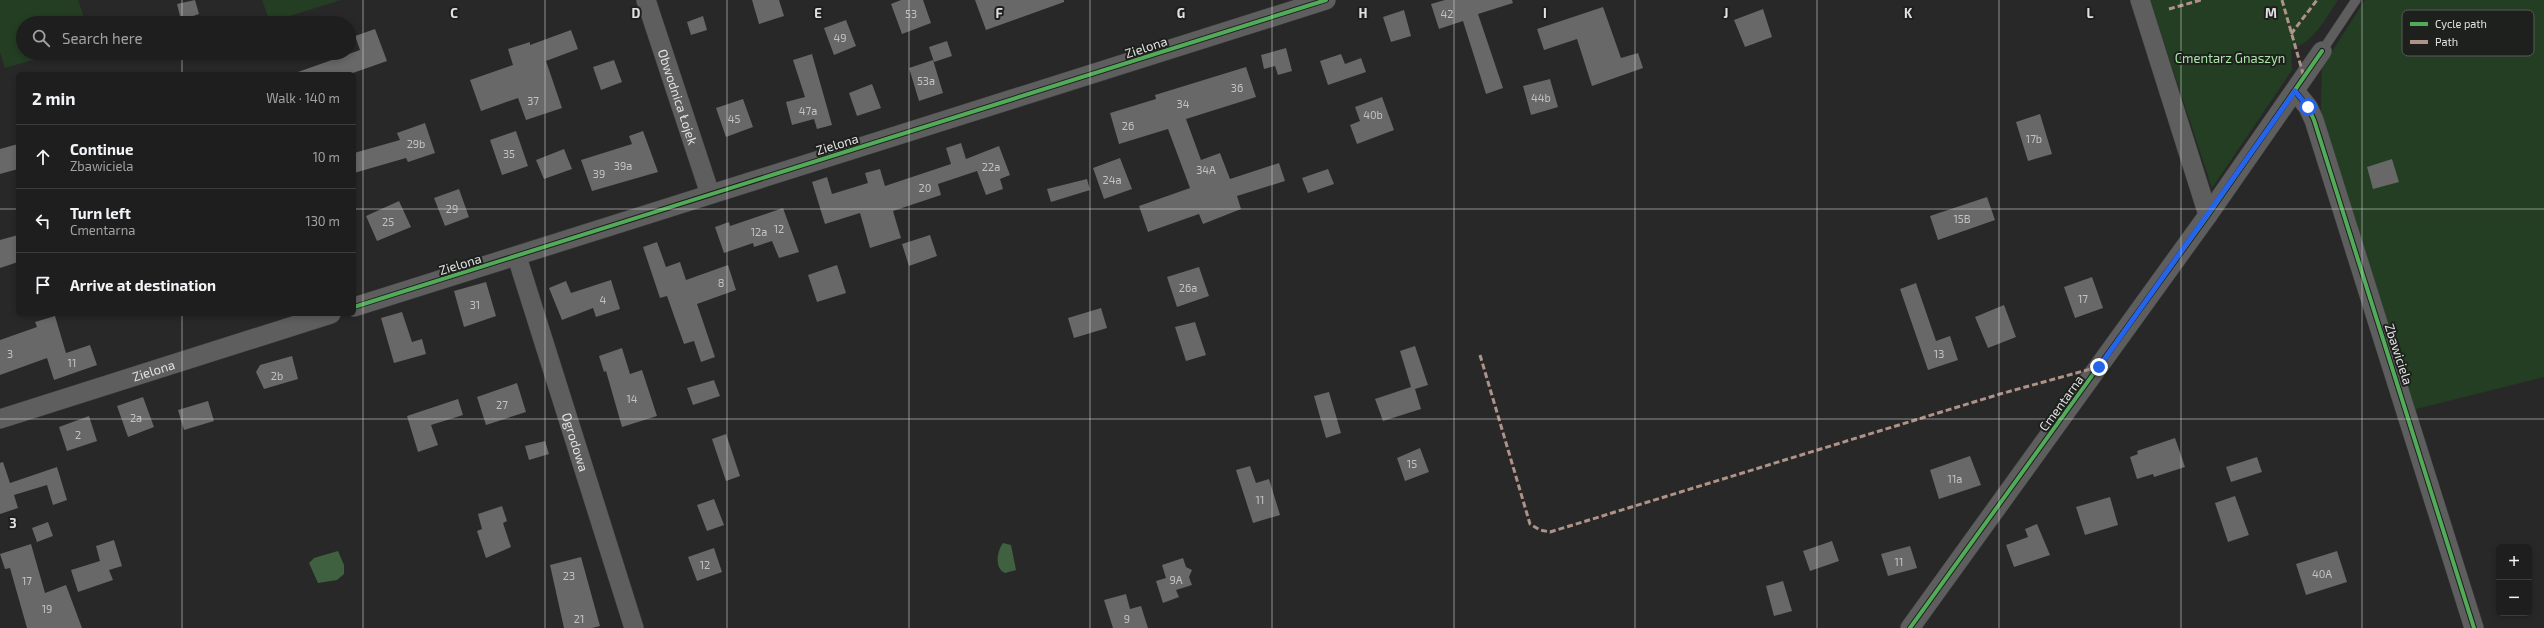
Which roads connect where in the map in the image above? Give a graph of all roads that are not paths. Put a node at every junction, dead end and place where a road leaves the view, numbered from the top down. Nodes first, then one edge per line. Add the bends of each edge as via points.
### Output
1 (646, 0) edge
2 (1326, 0) edge
3 (2140, 0) edge
4 (2356, 0) edge
5 (2322, 51) joint
6 (2295, 91) junction
7 (710, 194) junction
8 (2208, 215) junction
9 (517, 257) junction
10 (356, 306) edge
11 (325, 316) edge
12 (0, 419) edge
13 (634, 628) edge
14 (1910, 628) edge
15 (2474, 628) edge

1 - 7 street, Obwodnica Łojek
2 - 7 street, Zielona
3 - 8 street
4 - 5 lane
5 - 6 street, Cmentarna
6 - 8 street, Cmentarna
6 - 15 street, Zbawiciela via 2314,120
7 - 9 street, Zielona
8 - 14 street, Cmentarna
9 - 10 street, Zielona
9 - 13 street, Ogrodowa
11 - 12 street, Zielona

